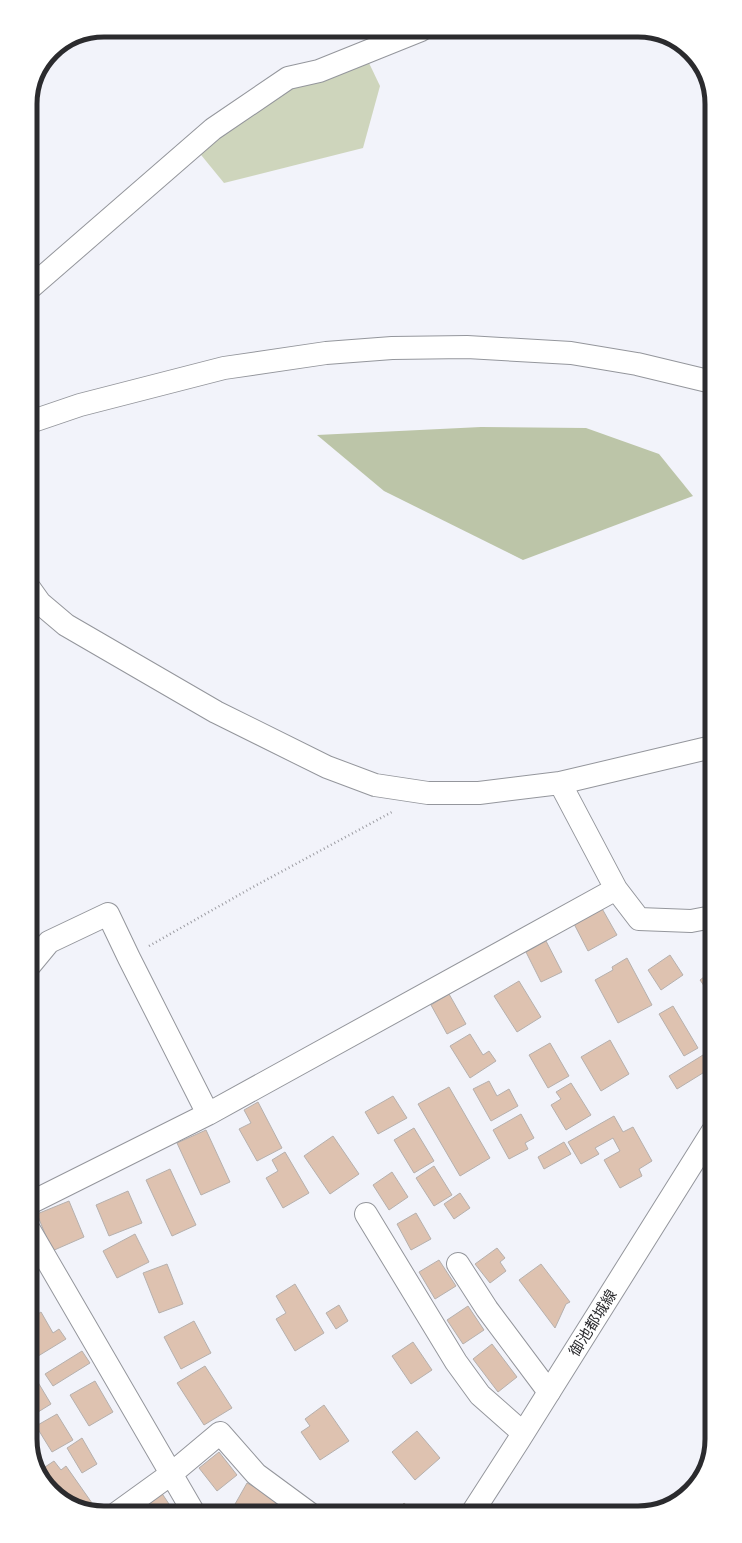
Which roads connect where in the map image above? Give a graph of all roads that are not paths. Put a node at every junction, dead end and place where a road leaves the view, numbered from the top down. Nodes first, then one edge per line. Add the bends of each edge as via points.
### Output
1 (404, 37) edge
2 (37, 282) edge
3 (705, 380) edge
4 (37, 420) edge
5 (37, 604) edge
6 (705, 749) edge
7 (560, 784) junction
8 (616, 889) junction
9 (705, 918) edge
10 (37, 957) edge
11 (208, 1114) junction
12 (705, 1143) edge
13 (37, 1200) edge
14 (366, 1214) dead end
15 (37, 1243) edge
16 (458, 1264) dead end
17 (549, 1392) junction
18 (523, 1433) junction
19 (171, 1474) junction
20 (127, 1506) edge
21 (190, 1506) edge
22 (299, 1506) edge
23 (476, 1506) edge

1 - 2 street via 319,71 288,78 213,129
3 - 4 street via 637,364 571,353 467,347 392,348 224,368 80,405
5 - 7 street via 66,625 216,712 328,766 374,785 428,793 479,793
6 - 7 street
7 - 8 street
8 - 9 street via 639,919 691,921
8 - 11 street
10 - 11 street via 49,942 108,914
11 - 13 street
12 - 17 street, 御池都城線
14 - 18 street via 456,1362 480,1395
15 - 19 street
16 - 17 street via 487,1310
17 - 18 street, 御池都城線
18 - 23 street, 御池都城線
19 - 20 street
19 - 21 street
19 - 22 street via 220,1433 256,1474

